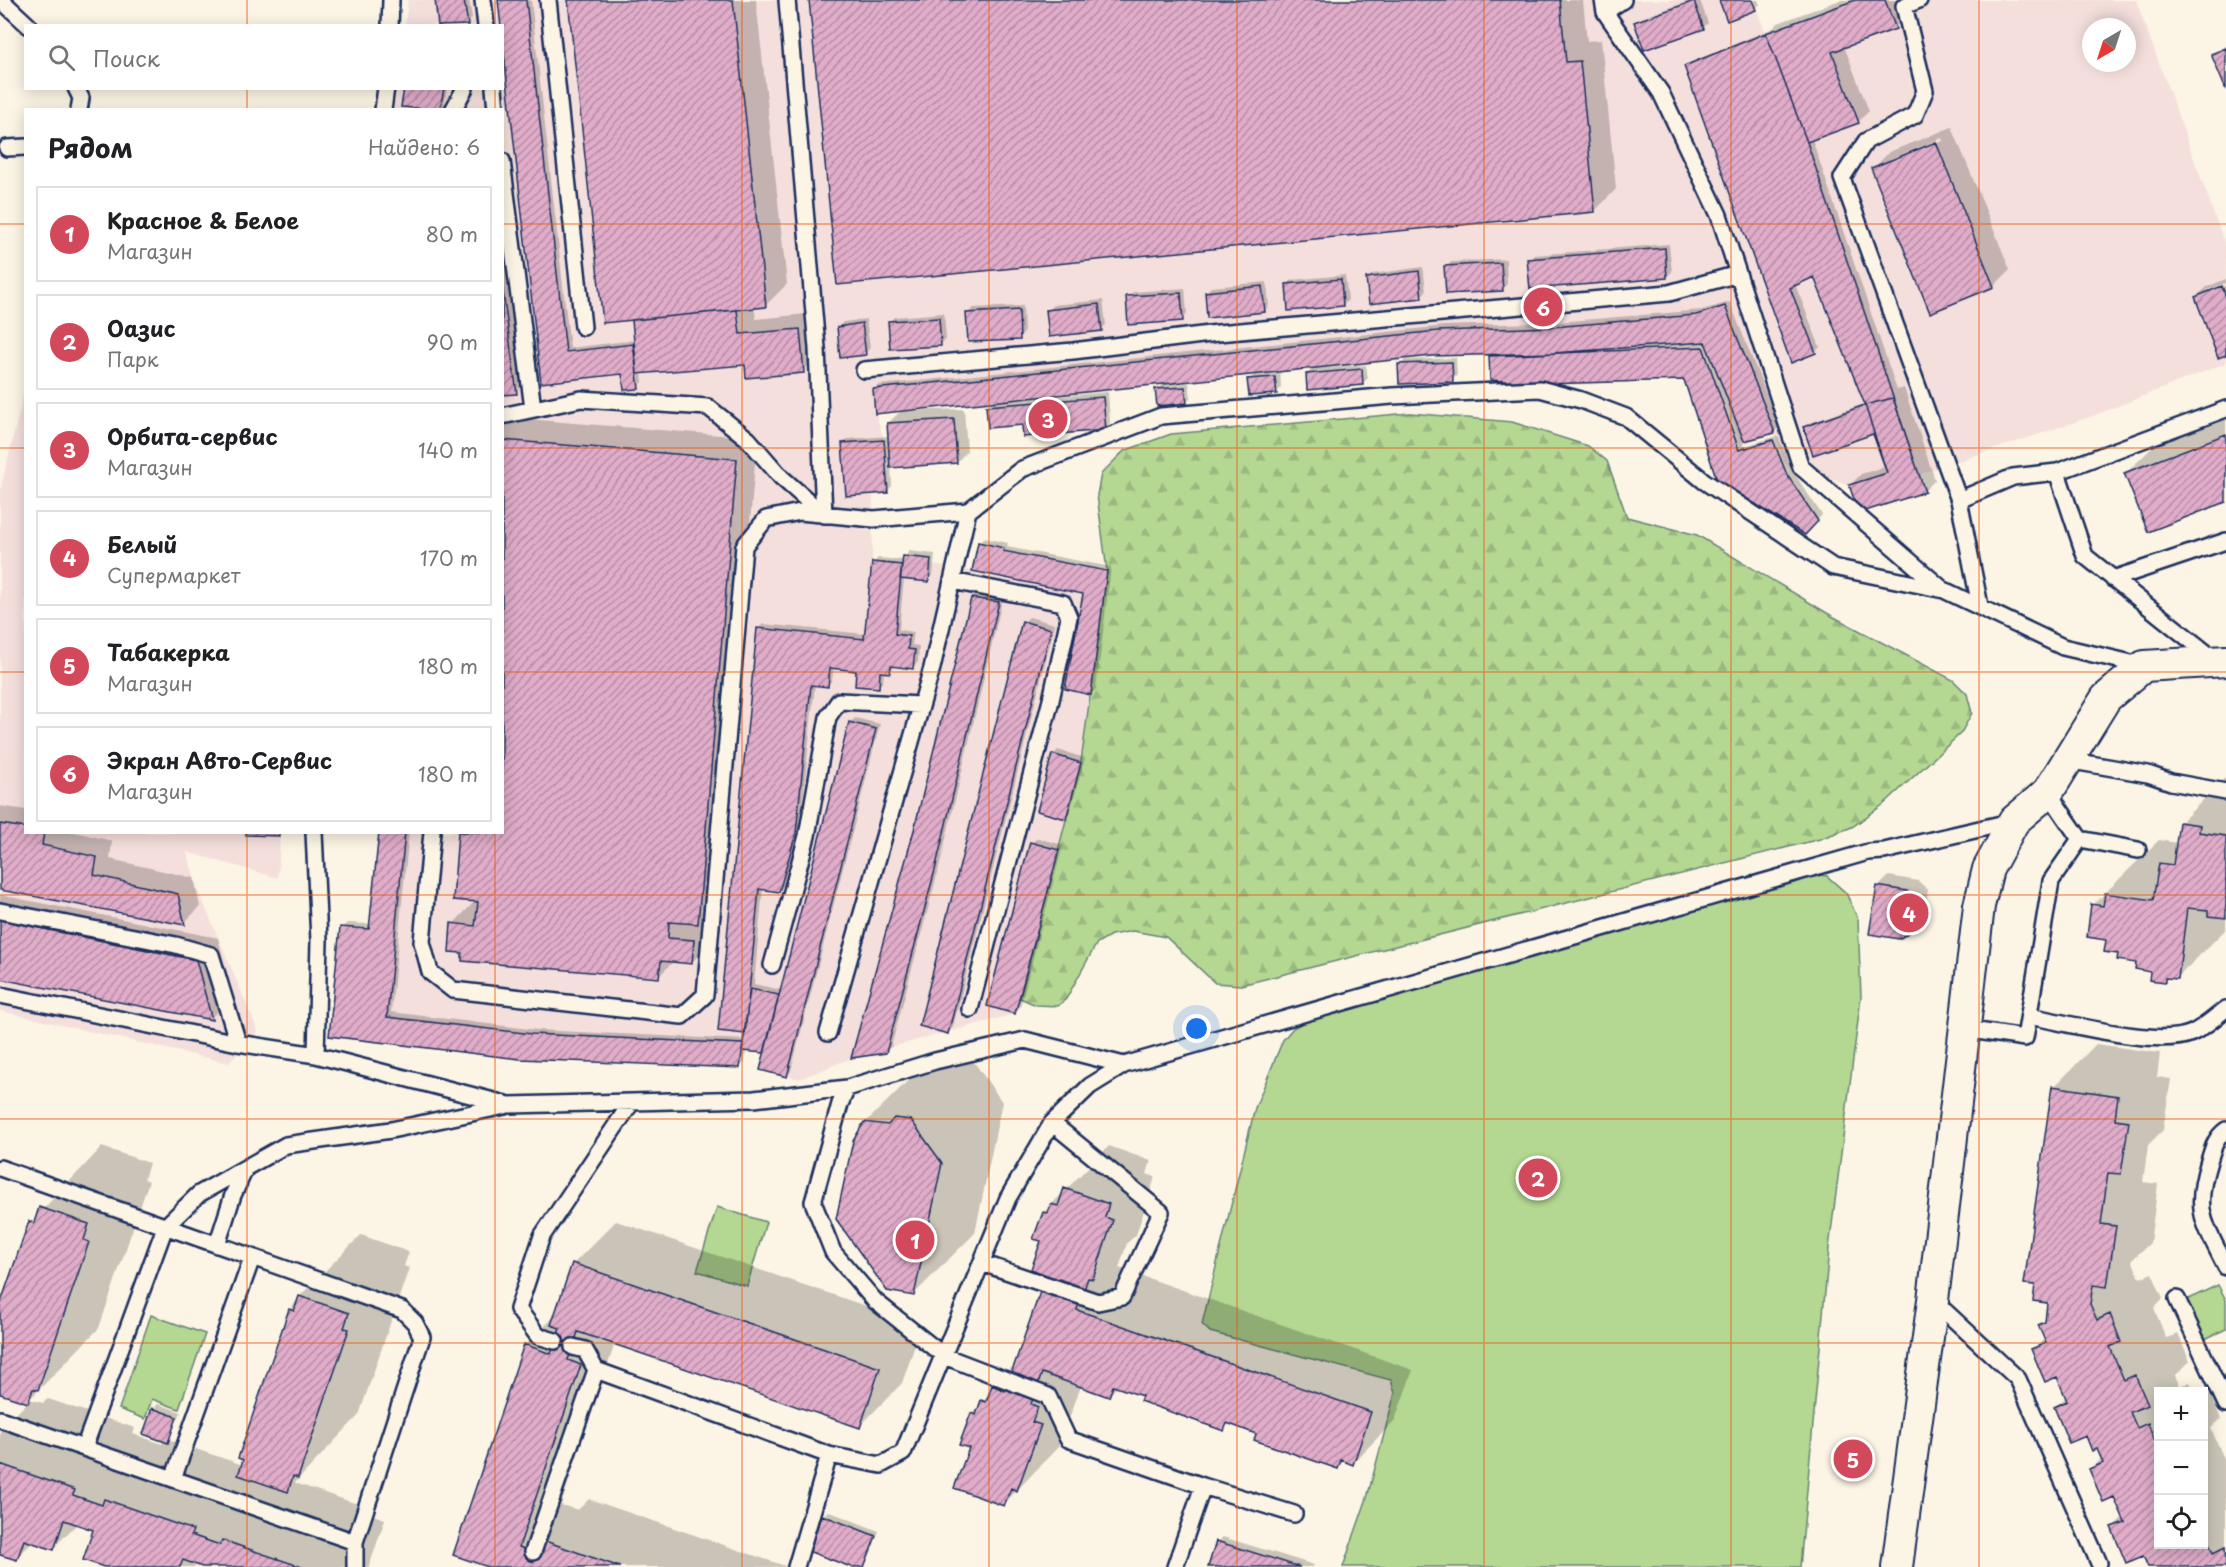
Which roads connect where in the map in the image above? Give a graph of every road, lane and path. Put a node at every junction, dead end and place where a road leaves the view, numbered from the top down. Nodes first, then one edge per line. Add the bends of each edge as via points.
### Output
1 (1, 0) edge
2 (391, 0) edge
3 (483, 0) edge
4 (548, 0) edge
5 (787, 0) edge
6 (1623, 0) edge
7 (1919, 0) edge
8 (1604, 6) edge
9 (27, 24) edge
10 (390, 24) edge
11 (486, 24) edge
12 (76, 90) edge
13 (386, 90) edge
14 (464, 90) edge
15 (494, 90) edge
16 (79, 108) edge
17 (383, 108) edge
18 (454, 108) edge
19 (496, 108) edge
20 (24, 147) edge
21 (7, 148) dead end
22 (504, 177) edge
23 (1738, 274) junction
24 (583, 327) dead end
25 (864, 370) dead end
26 (533, 409) junction
27 (2226, 409) edge
28 (504, 416) edge
29 (2057, 472) junction
30 (1959, 500) junction
31 (968, 511) junction
32 (824, 515) junction
33 (2226, 541) edge
34 (2113, 579) junction
35 (952, 581) junction
36 (1944, 590) junction
37 (1980, 606) junction
38 (2221, 661) edge
39 (2144, 666) junction
40 (921, 705) junction
41 (2067, 760) junction
42 (2048, 792) junction
43 (2226, 792) edge
44 (2014, 821) junction
45 (314, 834) edge
46 (432, 834) edge
47 (2080, 839) junction
48 (2138, 850) dead end
49 (0, 911) edge
50 (772, 965) dead end
51 (0, 995) edge
52 (2226, 1008) edge
53 (970, 1009) dead end
54 (2029, 1016) junction
55 (1964, 1029) junction
56 (828, 1033) dead end
57 (238, 1044) junction
58 (316, 1055) junction
59 (1124, 1065) junction
60 (847, 1088) junction
61 (631, 1103) junction
62 (509, 1105) junction
63 (1052, 1123) junction
64 (2226, 1130) edge
65 (0, 1168) edge
66 (245, 1169) junction
67 (165, 1227) junction
68 (217, 1245) junction
69 (252, 1258) junction
70 (982, 1263) junction
71 (2226, 1267) edge
72 (2177, 1299) dead end
73 (1933, 1300) junction
74 (555, 1341) dead end
75 (573, 1347) dead end
76 (944, 1356) junction
77 (596, 1370) junction
78 (2226, 1404) edge
79 (0, 1419) edge
80 (84, 1448) junction
81 (829, 1455) junction
82 (173, 1479) junction
83 (1203, 1486) junction
84 (1294, 1514) dead end
85 (354, 1542) junction
86 (533, 1552) dead end
87 (2099, 1563) dead end
88 (356, 1567) edge
89 (796, 1567) edge
90 (1175, 1567) edge
91 (1897, 1567) edge

1 - 9 lane
2 - 10 lane
3 - 11 lane
4 - 24 lane
5 - 32 lane via 817,348
6 - 8 lane
7 - 30 lane via 1904,6 1925,91 1915,115 1866,141 1842,178
8 - 23 lane via 1661,93 1719,216
12 - 16 lane via 81,98
13 - 17 lane
14 - 18 lane
15 - 19 lane
20 - 21 lane
22 - 26 lane
23 - 25 lane via 1669,293 1218,333
23 - 36 lane via 1801,467
26 - 28 lane
26 - 32 lane via 581,399 708,407
27 - 29 lane
29 - 30 lane via 2013,477
29 - 34 lane via 2085,556
30 - 37 lane
31 - 32 lane via 874,519
31 - 35 lane
31 - 36 lane via 1022,469 1161,416 1392,396 1540,389 1626,417 1704,481 1833,567
32 - 46 lane via 800,512 766,519 744,546 705,994 682,1016 453,990 430,972 422,942
33 - 34 lane
34 - 38 lane
35 - 40 lane
35 - 53 lane via 1063,603 1069,617
36 - 37 lane
37 - 39 lane via 2063,647
38 - 39 street
39 - 41 street via 2106,698
40 - 50 lane via 839,701 828,717 807,836
40 - 56 lane
41 - 42 street
41 - 43 lane
42 - 44 street
42 - 47 lane
44 - 55 street via 1988,868 1979,906
44 - 59 lane via 1868,852
45 - 58 lane via 319,941
47 - 48 lane
47 - 54 lane via 2051,881
49 - 57 lane via 176,945 211,956
51 - 57 lane
52 - 54 lane via 2191,1033 2169,1038 2143,1037
54 - 55 lane via 2025,1038
55 - 73 street
57 - 58 lane
58 - 62 lane
59 - 60 lane via 1025,1040 935,1061
59 - 63 lane via 1090,1086
60 - 61 lane via 754,1098
60 - 76 lane via 813,1202 833,1252 875,1302
61 - 62 lane
61 - 74 lane via 542,1236 518,1309 538,1336
62 - 66 lane via 391,1130 286,1145
63 - 70 lane via 1008,1198
63 - 70 lane via 1161,1212 1122,1297 1098,1302
64 - 71 lane via 2216,1137 2200,1191 2203,1221
65 - 67 lane
66 - 67 lane via 199,1194
66 - 68 lane
67 - 68 lane
67 - 80 lane
68 - 69 lane
69 - 82 lane
69 - 85 lane via 402,1310 422,1337
70 - 76 lane
72 - 78 lane
73 - 87 lane via 2018,1379
73 - 91 street
75 - 77 lane via 585,1350
76 - 81 lane via 903,1454 880,1465
76 - 83 lane via 1048,1396 1068,1439
77 - 81 lane
77 - 86 lane
79 - 80 lane
80 - 82 lane
81 - 89 lane
82 - 85 lane
83 - 84 lane
83 - 90 lane
85 - 88 lane

